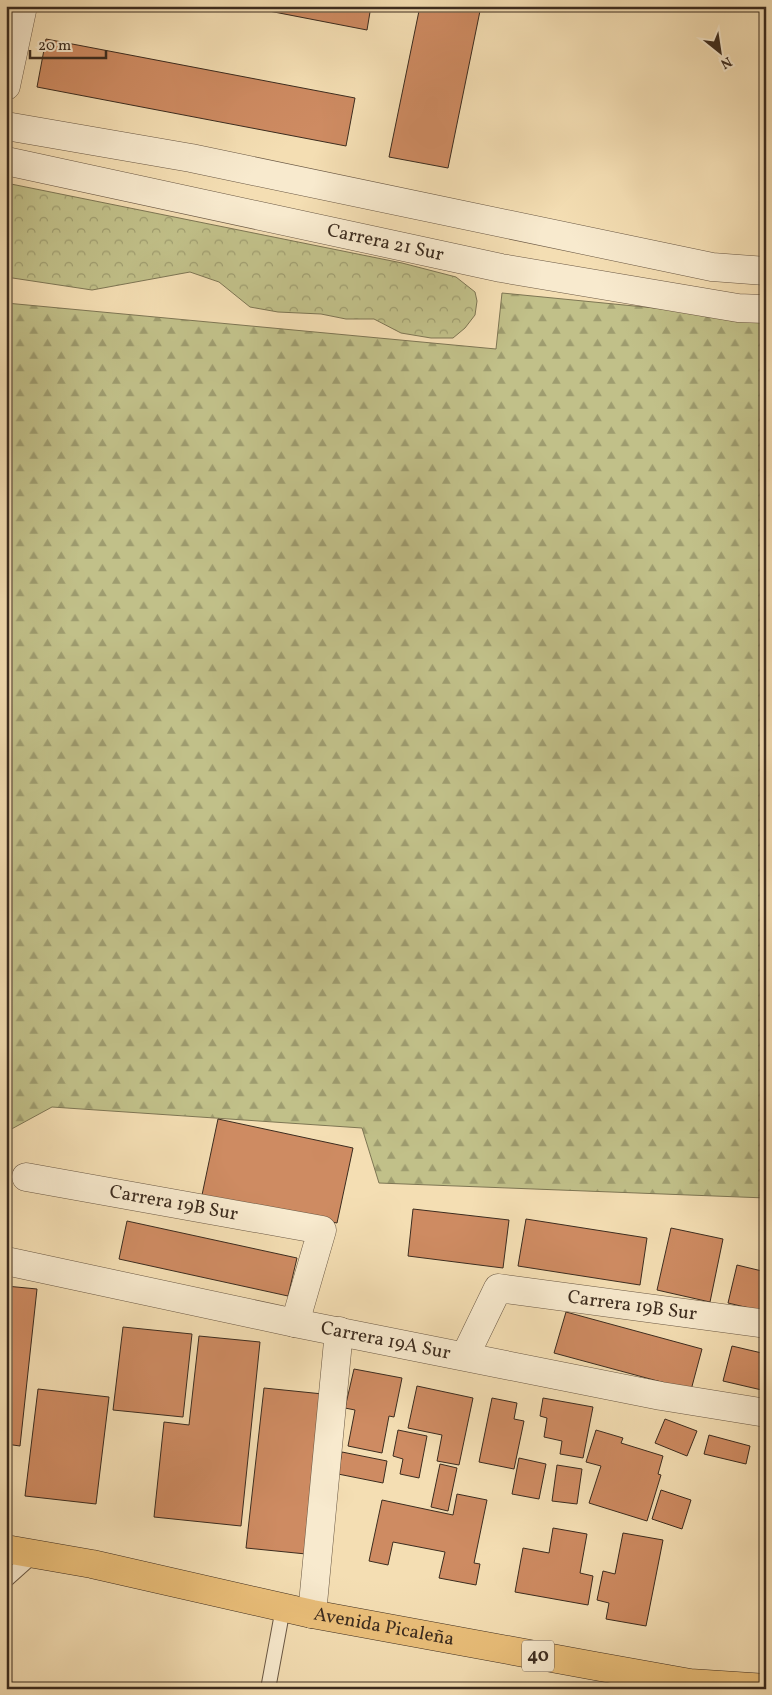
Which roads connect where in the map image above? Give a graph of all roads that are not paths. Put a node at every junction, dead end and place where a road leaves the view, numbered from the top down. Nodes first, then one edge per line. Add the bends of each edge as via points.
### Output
1 (23, 6) edge
2 (6, 86) edge
3 (6, 126) edge
4 (6, 161) edge
5 (766, 271) edge
6 (766, 309) edge
7 (26, 1177) dead end
8 (6, 1261) edge
9 (296, 1323) junction
10 (766, 1324) edge
11 (339, 1331) junction
12 (465, 1356) junction
13 (766, 1413) edge
14 (6, 1549) edge
15 (35, 1554) junction
16 (6, 1580) edge
17 (283, 1608) junction
18 (312, 1614) junction
19 (766, 1688) edge
20 (268, 1689) edge

1 - 2 street
3 - 5 street via 191,158 712,267
4 - 6 street, Carrera 21 Sur via 501,268 738,308
7 - 9 street, Carrera 19B Sur via 322,1230
8 - 9 street, Carrera 19A Sur
9 - 11 street, Carrera 19A Sur
10 - 12 street, Carrera 19B Sur via 498,1288
11 - 12 street, Carrera 19A Sur
11 - 18 street
12 - 13 street, Carrera 19A Sur via 661,1396
14 - 15 main road, Avenida Picaleña / 40
15 - 16 lane
15 - 17 main road, Avenida Picaleña / 40
17 - 18 main road, Avenida Picaleña / 40
17 - 20 lane
18 - 19 main road, Avenida Picaleña / 40 via 690,1683

